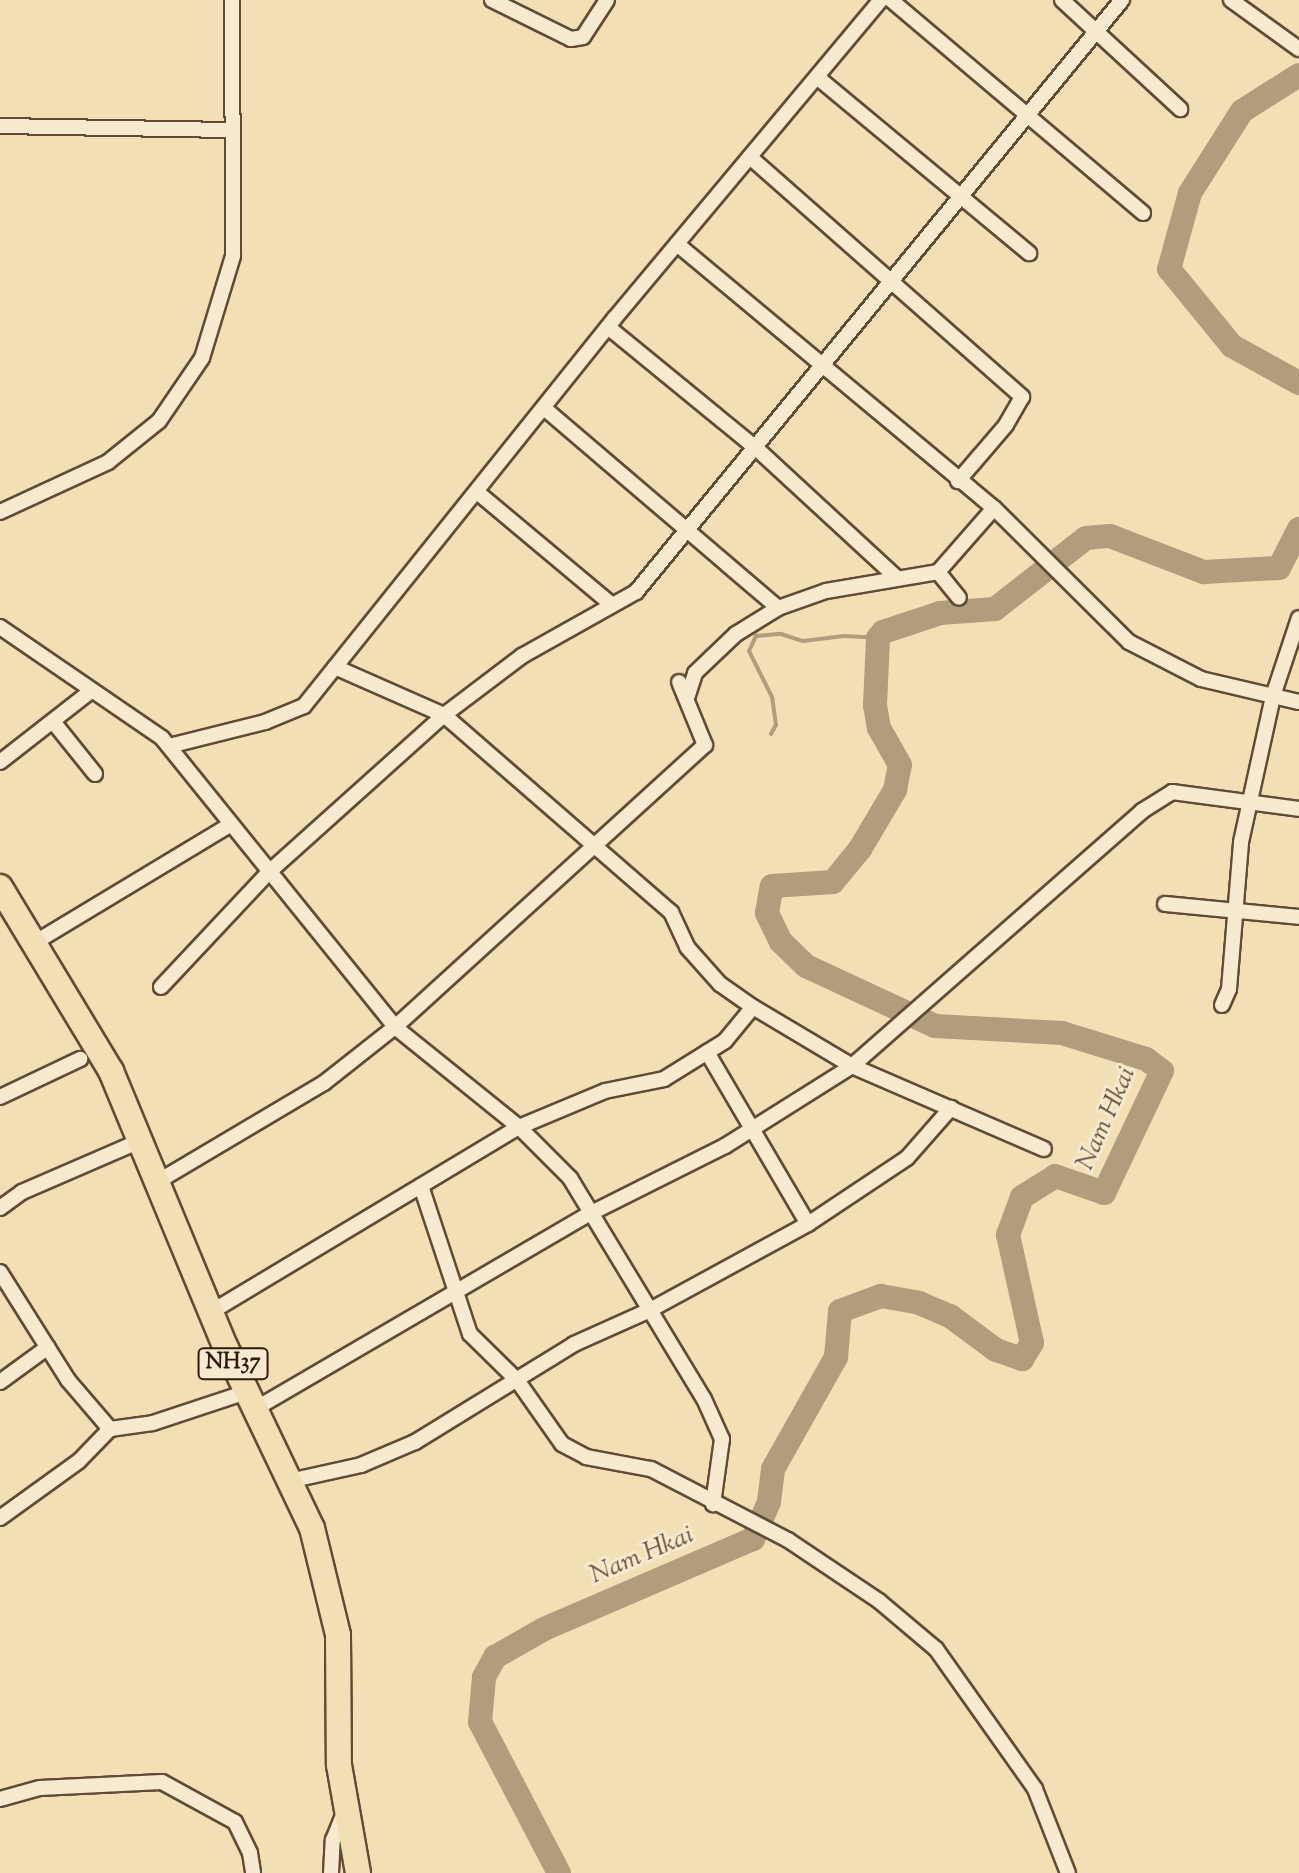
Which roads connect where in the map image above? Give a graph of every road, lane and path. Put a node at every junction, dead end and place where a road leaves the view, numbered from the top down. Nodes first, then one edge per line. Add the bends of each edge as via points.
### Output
1 (232, 0) edge
2 (492, 0) edge
3 (607, 0) edge
4 (881, 0) edge
5 (891, 0) edge
6 (1062, 0) edge
7 (1122, 0) edge
8 (1231, 0) edge
9 (1097, 30) junction
10 (1299, 49) edge
11 (817, 77) junction
12 (1180, 109) dead end
13 (1028, 116) junction
14 (0, 126) edge
15 (233, 130) junction
16 (750, 157) junction
17 (961, 198) junction
18 (1143, 213) dead end
19 (677, 244) junction
20 (1029, 253) dead end
21 (892, 284) junction
22 (608, 327) junction
23 (824, 368) junction
24 (544, 408) junction
25 (756, 448) junction
26 (958, 481) junction
27 (477, 492) junction
28 (994, 508) junction
29 (0, 512) edge
30 (685, 532) junction
31 (938, 572) junction
32 (897, 578) junction
33 (959, 598) dead end
34 (612, 605) junction
35 (778, 608) junction
36 (1299, 618) edge
37 (0, 627) edge
38 (335, 667) junction
39 (91, 691) junction
40 (1273, 696) junction
41 (1299, 702) edge
42 (444, 715) junction
43 (55, 724) junction
44 (169, 746) junction
45 (0, 762) edge
46 (95, 774) dead end
47 (1249, 801) junction
48 (1299, 809) edge
49 (231, 824) junction
50 (598, 844) junction
51 (269, 872) junction
52 (0, 887) edge
53 (1165, 904) dead end
54 (1232, 911) junction
55 (1299, 917) edge
56 (34, 943) junction
57 (161, 987) dead end
58 (1222, 1005) dead end
59 (753, 1007) junction
60 (395, 1027) junction
61 (707, 1052) junction
62 (80, 1059) dead end
63 (852, 1066) junction
64 (0, 1097) edge
65 (951, 1108) junction
66 (519, 1127) junction
67 (753, 1128) junction
68 (140, 1141) junction
69 (1044, 1149) dead end
70 (157, 1182) junction
71 (421, 1186) junction
72 (0, 1208) edge
73 (591, 1213) junction
74 (808, 1224) junction
75 (0, 1272) edge
76 (456, 1292) junction
77 (650, 1310) junction
78 (211, 1312) junction
79 (48, 1347) junction
80 (517, 1380) junction
81 (0, 1382) edge
82 (251, 1401) junction
83 (110, 1429) junction
84 (289, 1481) junction
85 (713, 1504) junction
86 (0, 1517) edge
87 (0, 1799) edge
88 (345, 1810) junction
89 (253, 1873) edge
90 (331, 1873) edge
91 (358, 1873) edge
92 (1068, 1873) edge

1 - 15 street
2 - 3 street via 571,39 583,37
4 - 11 street
5 - 13 street
6 - 9 street
7 - 9 street
8 - 10 street
9 - 12 street
9 - 13 street
11 - 16 street
11 - 17 street
13 - 17 street
13 - 18 street
14 - 15 street
15 - 29 street via 233,256 202,358 159,421 108,462
16 - 19 street
16 - 21 street
17 - 20 street
17 - 21 street
19 - 22 street
19 - 23 street
21 - 23 street
21 - 26 street via 1022,397 1006,425
22 - 24 street
22 - 25 street
23 - 25 street
23 - 26 street
24 - 27 street
24 - 30 street
25 - 30 street
25 - 32 street
26 - 28 street
27 - 34 street
27 - 38 street
28 - 31 street
28 - 40 street via 1129,642 1201,679
30 - 34 street via 636,592
30 - 35 street
31 - 32 street
31 - 33 street
32 - 35 street via 849,591 826,591
34 - 42 street via 522,656
35 - 50 street via 695,673 683,689 705,745
36 - 40 street
37 - 39 street
38 - 42 street
38 - 44 street via 304,706 265,722
39 - 43 street
39 - 44 street
40 - 41 street
40 - 47 street
42 - 50 street
42 - 51 street
43 - 45 street
43 - 46 street
44 - 49 street
47 - 48 street
47 - 54 street
47 - 63 street via 1172,792 1142,811
49 - 51 street
49 - 56 street
50 - 59 street via 671,912 687,947 720,984
50 - 60 street
51 - 57 street
51 - 60 street
52 - 56 highway, NH37
53 - 54 street
54 - 55 street
54 - 58 street via 1229,989
56 - 68 highway, NH37 via 111,1071
59 - 61 street via 725,1041
59 - 63 street
60 - 66 street
60 - 70 street via 324,1083
61 - 66 street via 664,1079 605,1091
61 - 67 street
62 - 64 street
63 - 65 street
63 - 67 street
65 - 69 street
65 - 74 street via 907,1158
66 - 71 street
66 - 73 street via 570,1178
67 - 73 street
67 - 74 street
68 - 70 highway, NH37
68 - 72 street via 22,1192
70 - 78 highway, NH37
71 - 76 street
71 - 78 street
73 - 76 street
73 - 77 street
74 - 77 street
75 - 79 street
76 - 80 street via 470,1334
76 - 82 street
77 - 80 street via 574,1344
77 - 85 street via 722,1439
78 - 82 highway, NH37
79 - 81 street
79 - 83 street
80 - 84 street via 415,1442 361,1465
80 - 85 street via 562,1444 586,1457 651,1469
82 - 83 street
82 - 84 highway, NH37
83 - 86 street via 79,1461
84 - 88 highway, NH37 via 312,1528 338,1635 337,1719
85 - 92 street via 788,1540 879,1601 936,1649 1035,1789
87 - 89 street via 40,1788 162,1782 235,1822
88 - 90 street via 333,1840
88 - 91 highway, NH37

